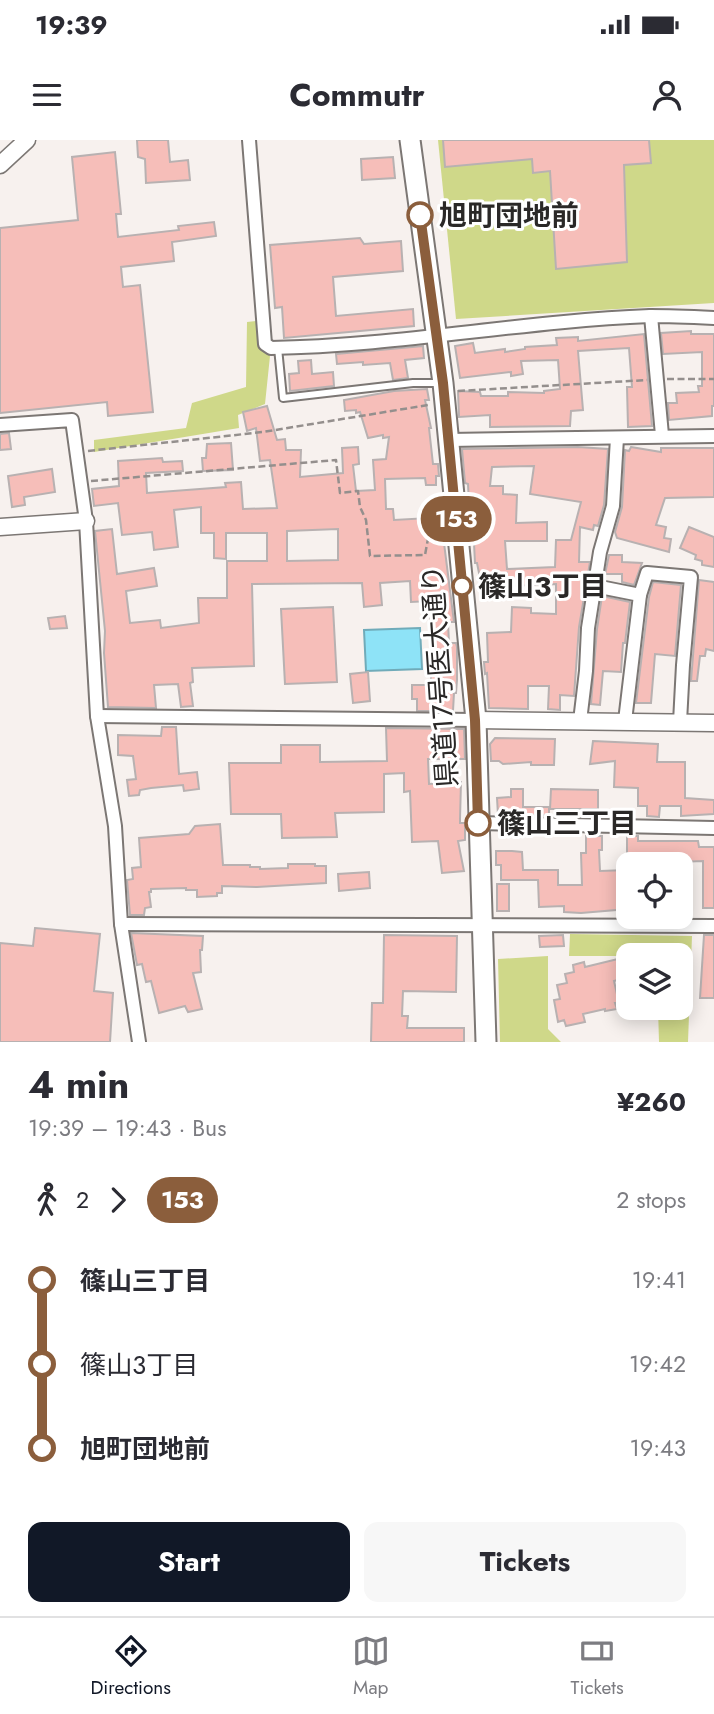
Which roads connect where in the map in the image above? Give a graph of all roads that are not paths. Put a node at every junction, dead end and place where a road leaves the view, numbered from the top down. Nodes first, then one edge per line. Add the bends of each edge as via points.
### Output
1 (27, 140) edge
2 (248, 140) edge
3 (410, 140) edge
4 (0, 165) edge
5 (651, 316) junction
6 (714, 318) edge
7 (436, 337) junction
8 (278, 348) junction
9 (442, 393) junction
10 (0, 425) edge
11 (662, 435) junction
12 (714, 436) edge
13 (617, 438) junction
14 (449, 440) junction
15 (86, 521) junction
16 (0, 527) edge
17 (595, 586) junction
18 (640, 594) junction
19 (97, 716) junction
20 (475, 720) junction
21 (580, 721) junction
22 (625, 721) junction
23 (680, 722) junction
24 (714, 723) edge
25 (478, 823) junction
26 (714, 828) edge
27 (121, 924) junction
28 (482, 924) junction
29 (714, 926) edge
30 (139, 1042) edge
31 (486, 1042) edge

1 - 4 street
2 - 8 street via 265,344
3 - 7 main road, 県道17号医大通り
5 - 6 street
5 - 7 street
5 - 11 street
7 - 8 street
7 - 9 main road, 県道17号医大通り
8 - 9 lane via 283,398 413,383
9 - 14 main road, 県道17号医大通り
10 - 15 street via 72,420
11 - 12 street
11 - 13 street
13 - 14 street
13 - 17 street via 612,506
14 - 20 main road, 県道17号医大通り
15 - 16 street
15 - 19 street
17 - 18 street
17 - 21 street
18 - 22 street
18 - 23 street via 646,573 691,577
19 - 20 street
19 - 27 street via 115,826
20 - 21 street
20 - 25 main road, 県道17号医大通り
21 - 22 street
22 - 23 street
23 - 24 street
25 - 26 street
25 - 28 main road, 県道17号医大通り
27 - 28 street
27 - 30 street
28 - 29 street
28 - 31 main road, 県道17号医大通り

